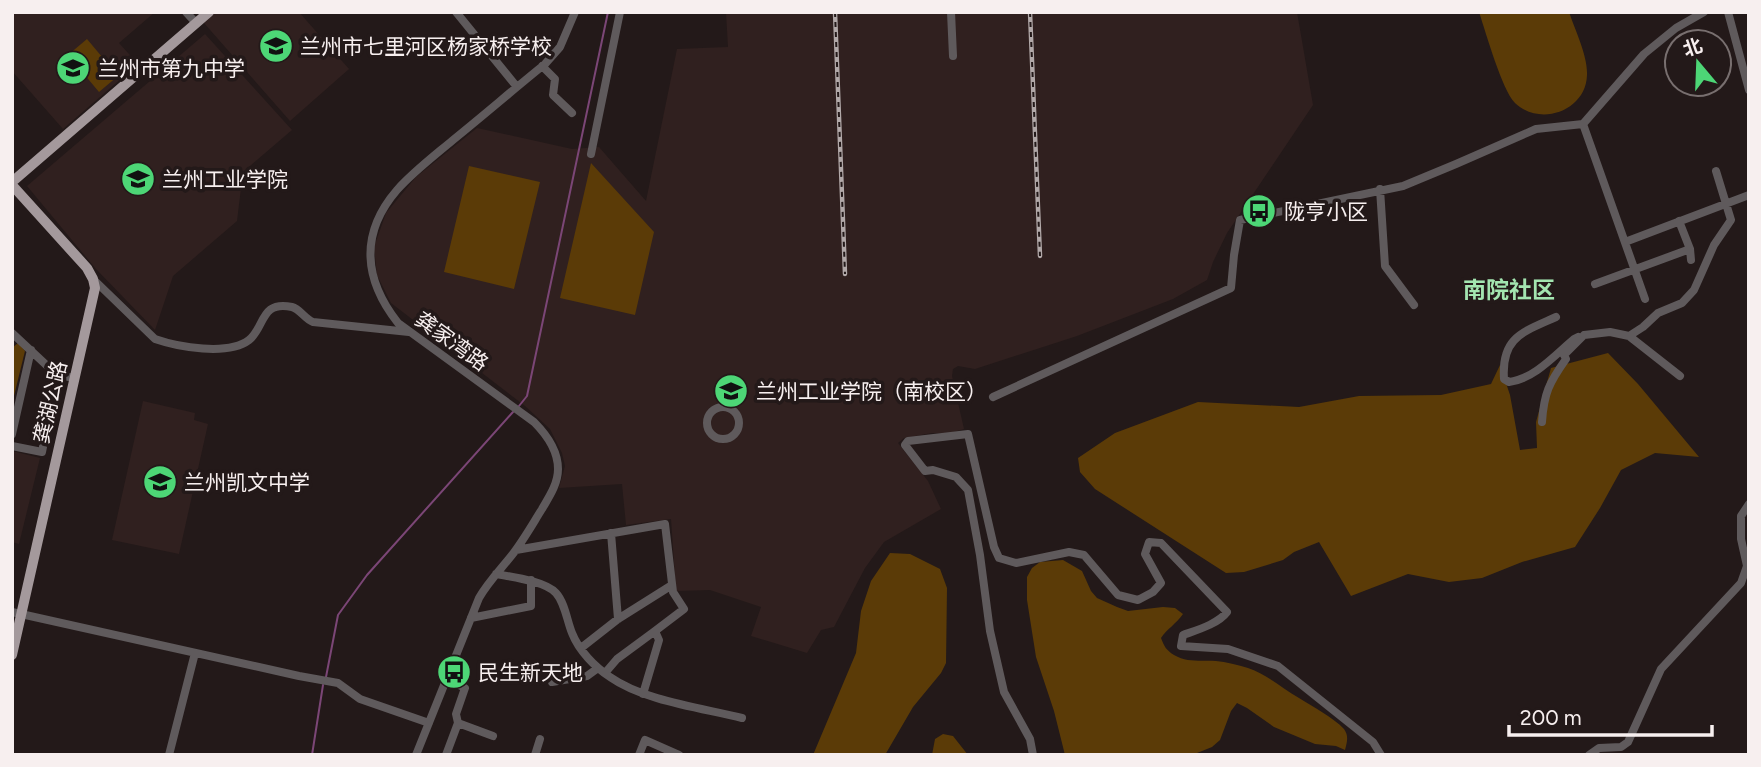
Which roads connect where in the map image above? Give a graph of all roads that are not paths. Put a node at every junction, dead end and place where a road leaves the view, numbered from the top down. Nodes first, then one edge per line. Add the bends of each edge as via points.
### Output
1 (186, 12) edge
2 (209, 12) edge
3 (456, 12) edge
4 (575, 12) edge
5 (620, 12) edge
6 (951, 12) edge
7 (1704, 12) edge
8 (1728, 12) edge
9 (196, 23) junction
10 (953, 56) dead end
11 (542, 66) junction
12 (1747, 74) edge
13 (517, 87) junction
14 (1749, 90) edge
15 (572, 113) dead end
16 (1583, 124) junction
17 (591, 155) dead end
18 (1716, 170) dead end
19 (12, 183) edge
20 (1380, 190) junction
21 (1749, 195) edge
22 (1726, 203) junction
23 (1679, 221) junction
24 (1625, 242) junction
25 (1690, 249) junction
26 (1691, 260) dead end
27 (1635, 269) junction
28 (93, 279) junction
29 (1595, 284) dead end
30 (1645, 299) dead end
31 (1414, 305) dead end
32 (1556, 317) dead end
33 (12, 332) edge
34 (412, 332) junction
35 (1584, 335) junction
36 (1629, 336) junction
37 (31, 350) junction
38 (57, 375) junction
39 (1680, 376) dead end
40 (75, 378) junction
41 (993, 397) dead end
42 (1542, 422) dead end
43 (12, 434) edge
44 (713, 436) joint
45 (12, 446) edge
46 (1749, 504) edge
47 (611, 533) junction
48 (516, 550) junction
49 (496, 574) junction
50 (531, 580) junction
51 (672, 585) junction
52 (17, 613) edge
53 (471, 618) junction
54 (618, 619) junction
55 (654, 631) junction
56 (581, 648) junction
57 (195, 653) junction
58 (12, 655) edge
59 (602, 671) junction
60 (446, 679) junction
61 (552, 682) dead end
62 (643, 694) junction
63 (743, 718) dead end
64 (429, 723) junction
65 (458, 723) junction
66 (493, 736) dead end
67 (540, 739) dead end
68 (169, 755) edge
69 (416, 755) edge
70 (446, 755) edge
71 (535, 755) edge
72 (639, 755) edge
73 (679, 755) edge
74 (1033, 755) edge
75 (1381, 755) edge
76 (1589, 755) edge

1 - 9 street
2 - 9 main road
3 - 13 street
4 - 11 street, 龚家湾路 via 560,47
5 - 17 street
6 - 10 street
7 - 16 street via 1644,54
8 - 12 street
9 - 19 main road
11 - 13 street, 龚家湾路
11 - 15 street via 555,79 553,95
12 - 14 street
13 - 34 street, 龚家湾路 via 404,184 375,226 370,243 375,281 387,309
16 - 20 street via 1536,129 1403,186
16 - 24 street
18 - 22 street
19 - 28 main road
20 - 31 street via 1385,265
20 - 41 street via 1240,220 1231,288
21 - 22 street
22 - 23 street
22 - 36 street via 1731,220 1694,290 1682,303 1658,313
23 - 24 street
23 - 25 street
24 - 27 street
25 - 26 street
25 - 27 street
27 - 29 street
27 - 30 street
28 - 34 street via 155,340 166,343 213,349 238,346 257,331 267,313 288,307 313,322
28 - 40 main road, 龚湖公路 via 95,288
32 - 35 street via 1513,341 1504,379 1519,381 1534,373
33 - 37 street
34 - 48 street, 龚家湾路 via 544,432 556,456 553,491
35 - 36 street via 1610,332
35 - 42 street via 1564,355 1566,359 1552,378
36 - 39 street
37 - 38 street
37 - 43 street
38 - 40 street
38 - 45 street via 42,452
40 - 52 main road, 龚湖公路
44 - 44 street via 725,439 736,433 739,421 733,410 721,407 710,413 707,425
46 - 76 street via 1741,516 1747,566 1741,583 1661,669 1629,742 1599,748
47 - 48 street
47 - 51 street via 665,524
47 - 54 street
48 - 49 street, 龚家湾路
49 - 50 street
49 - 53 street, 龚家湾路
50 - 53 street via 531,606
50 - 56 street via 556,593
51 - 54 street
51 - 55 street via 684,609
52 - 57 street
52 - 58 main road, 龚湖公路
53 - 60 street, 龚家湾路
54 - 56 street
55 - 59 street
55 - 62 street via 659,640
56 - 59 street
57 - 64 street via 338,683 360,699
57 - 68 street
59 - 61 street
59 - 62 street
60 - 64 street, 龚家湾路
60 - 65 street via 466,688 456,714
62 - 63 street
64 - 69 street, 龚家湾路
65 - 66 street
65 - 70 street
67 - 71 street
72 - 73 street via 645,740
74 - 75 street via 1030,739 1004,692 968,490 956,477 925,471 905,445 908,441 968,434 999,558 1016,563 1069,552 1084,555 1118,595 1138,600 1161,583 1145,554 1149,542 1161,543 1227,612 1183,635 1181,646 1228,649 1279,666 1373,742

